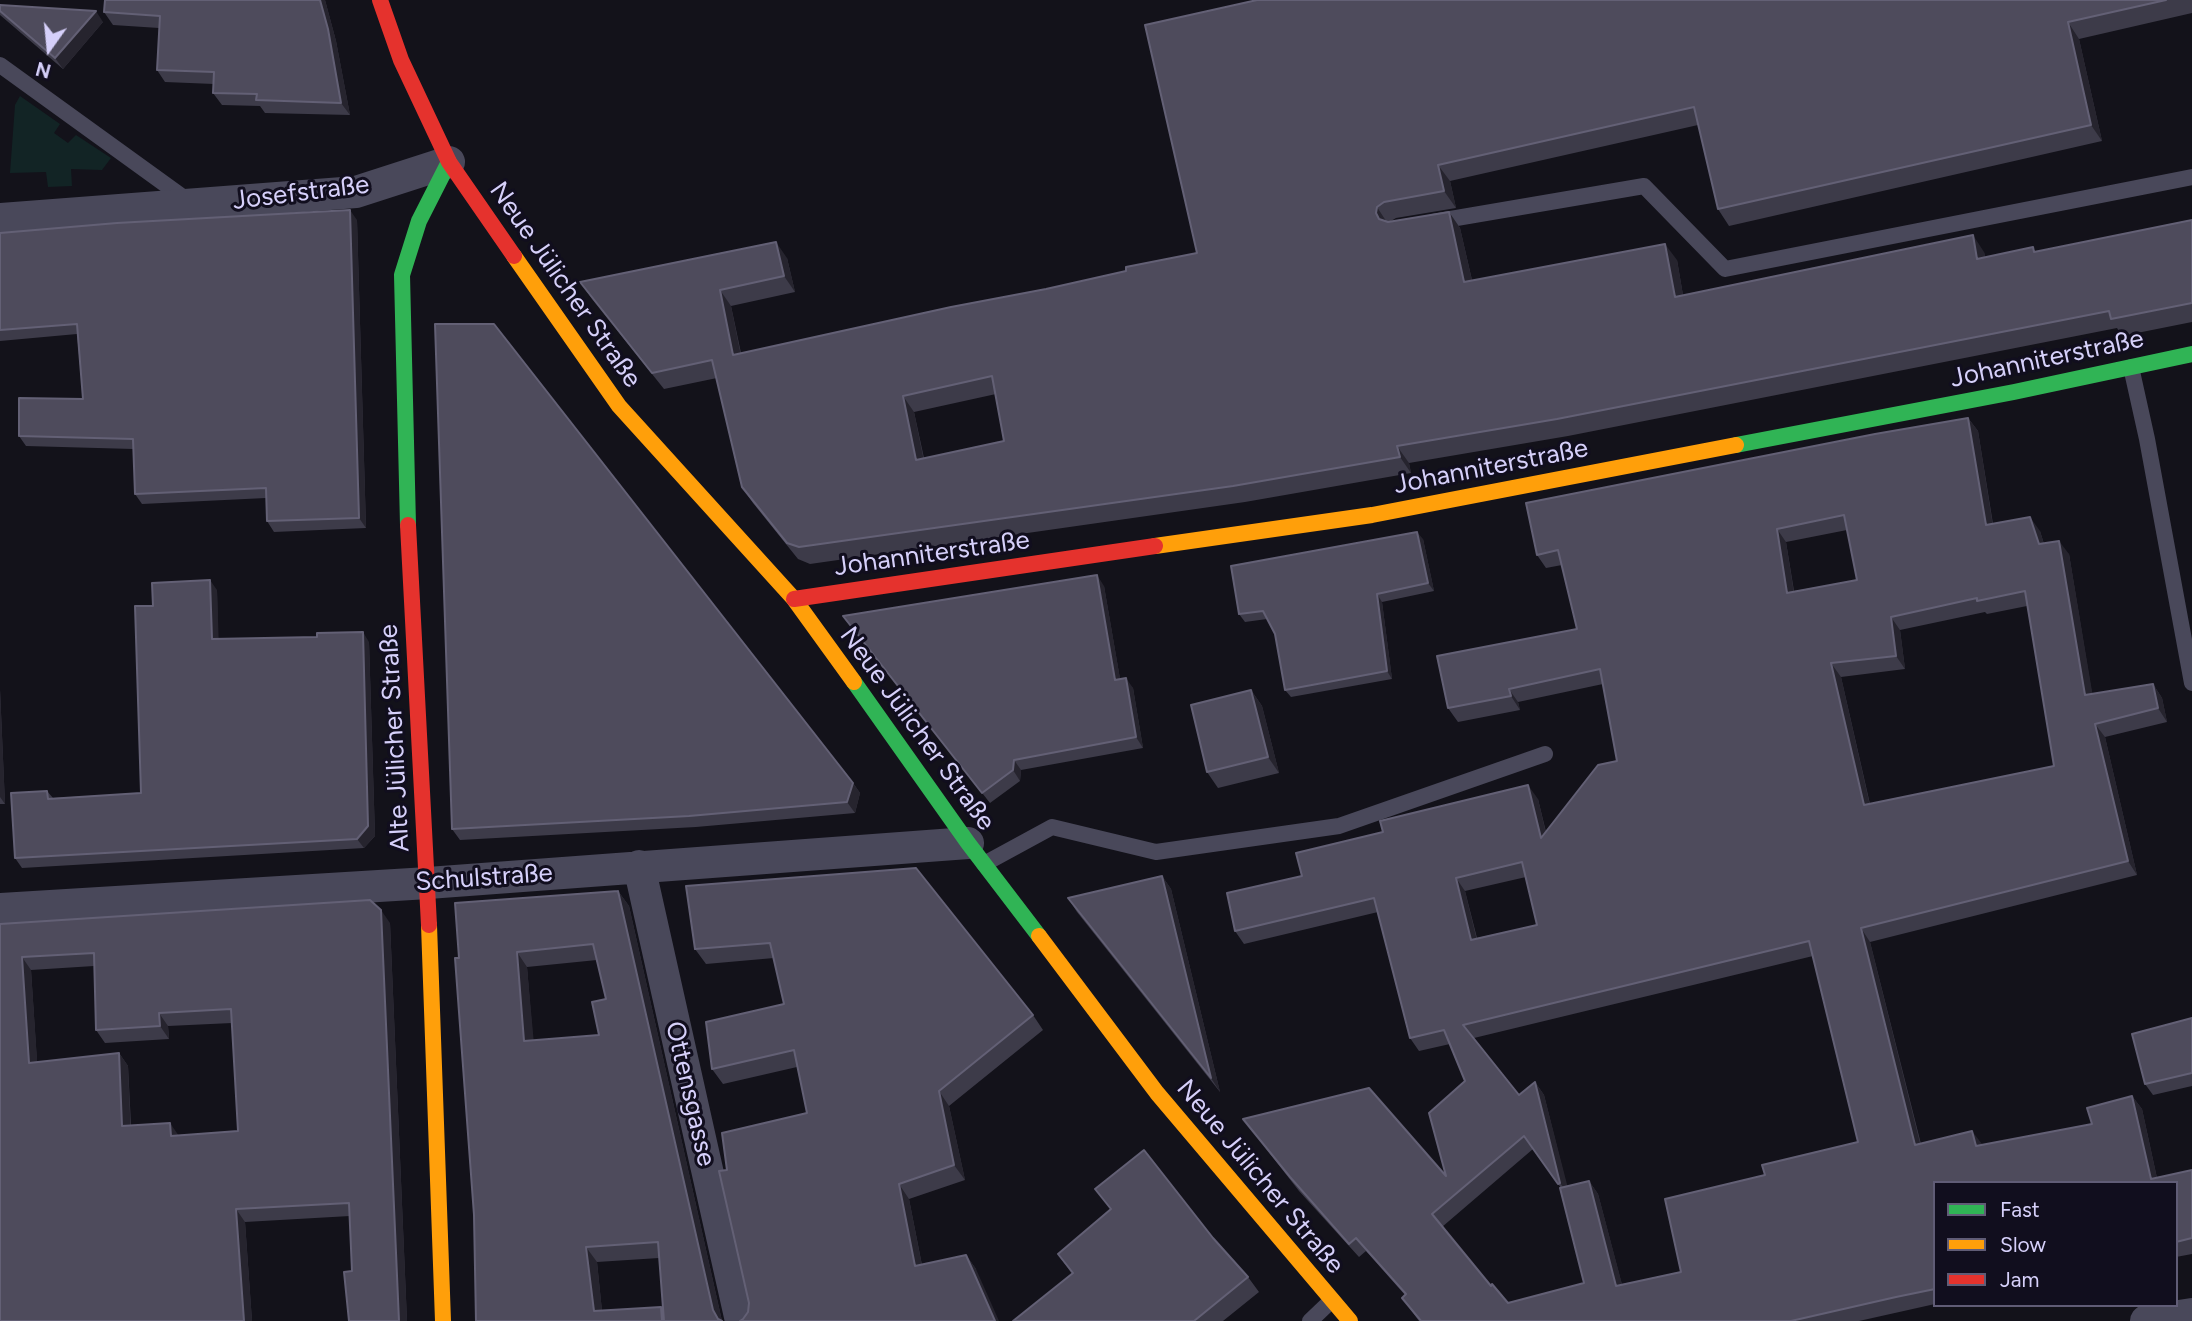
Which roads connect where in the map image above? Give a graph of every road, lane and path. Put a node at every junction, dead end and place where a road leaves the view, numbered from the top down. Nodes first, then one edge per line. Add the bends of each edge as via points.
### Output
1 (380, 0) edge
2 (0, 65) edge
3 (449, 162) junction
4 (2192, 177) edge
5 (193, 204) junction
6 (0, 219) edge
7 (1412, 225) edge
8 (2192, 354) edge
9 (2131, 367) junction
10 (794, 599) junction
11 (2192, 683) edge
12 (1545, 754) dead end
13 (976, 854) junction
14 (639, 866) junction
15 (428, 883) junction
16 (0, 909) edge
17 (1332, 1300) junction
18 (2192, 1314) edge
19 (443, 1321) edge
20 (741, 1321) edge
21 (1310, 1321) edge
22 (1350, 1321) edge
23 (2146, 1321) edge

1 - 3 street, Neue Jülicher Straße via 401,60
2 - 5 lane
3 - 5 street, Josefstraße via 356,192
3 - 10 street, Neue Jülicher Straße via 619,406
3 - 15 street, Alte Jülicher Straße via 419,221 402,275 409,556
4 - 7 lane via 1725,269 1644,186
5 - 6 street, Josefstraße
8 - 9 street, Johanniterstraße
9 - 10 street, Johanniterstraße via 1372,514
9 - 11 lane
10 - 13 street, Neue Jülicher Straße
12 - 13 lane via 1339,826 1156,852 1052,827
13 - 14 street, Schulstraße
13 - 17 street, Neue Jülicher Straße via 1157,1093
14 - 15 street, Schulstraße
14 - 20 street, Ottensgasse
15 - 16 street, Schulstraße
15 - 19 street, Alte Jülicher Straße
17 - 21 lane
17 - 22 street, Neue Jülicher Straße
18 - 23 street

